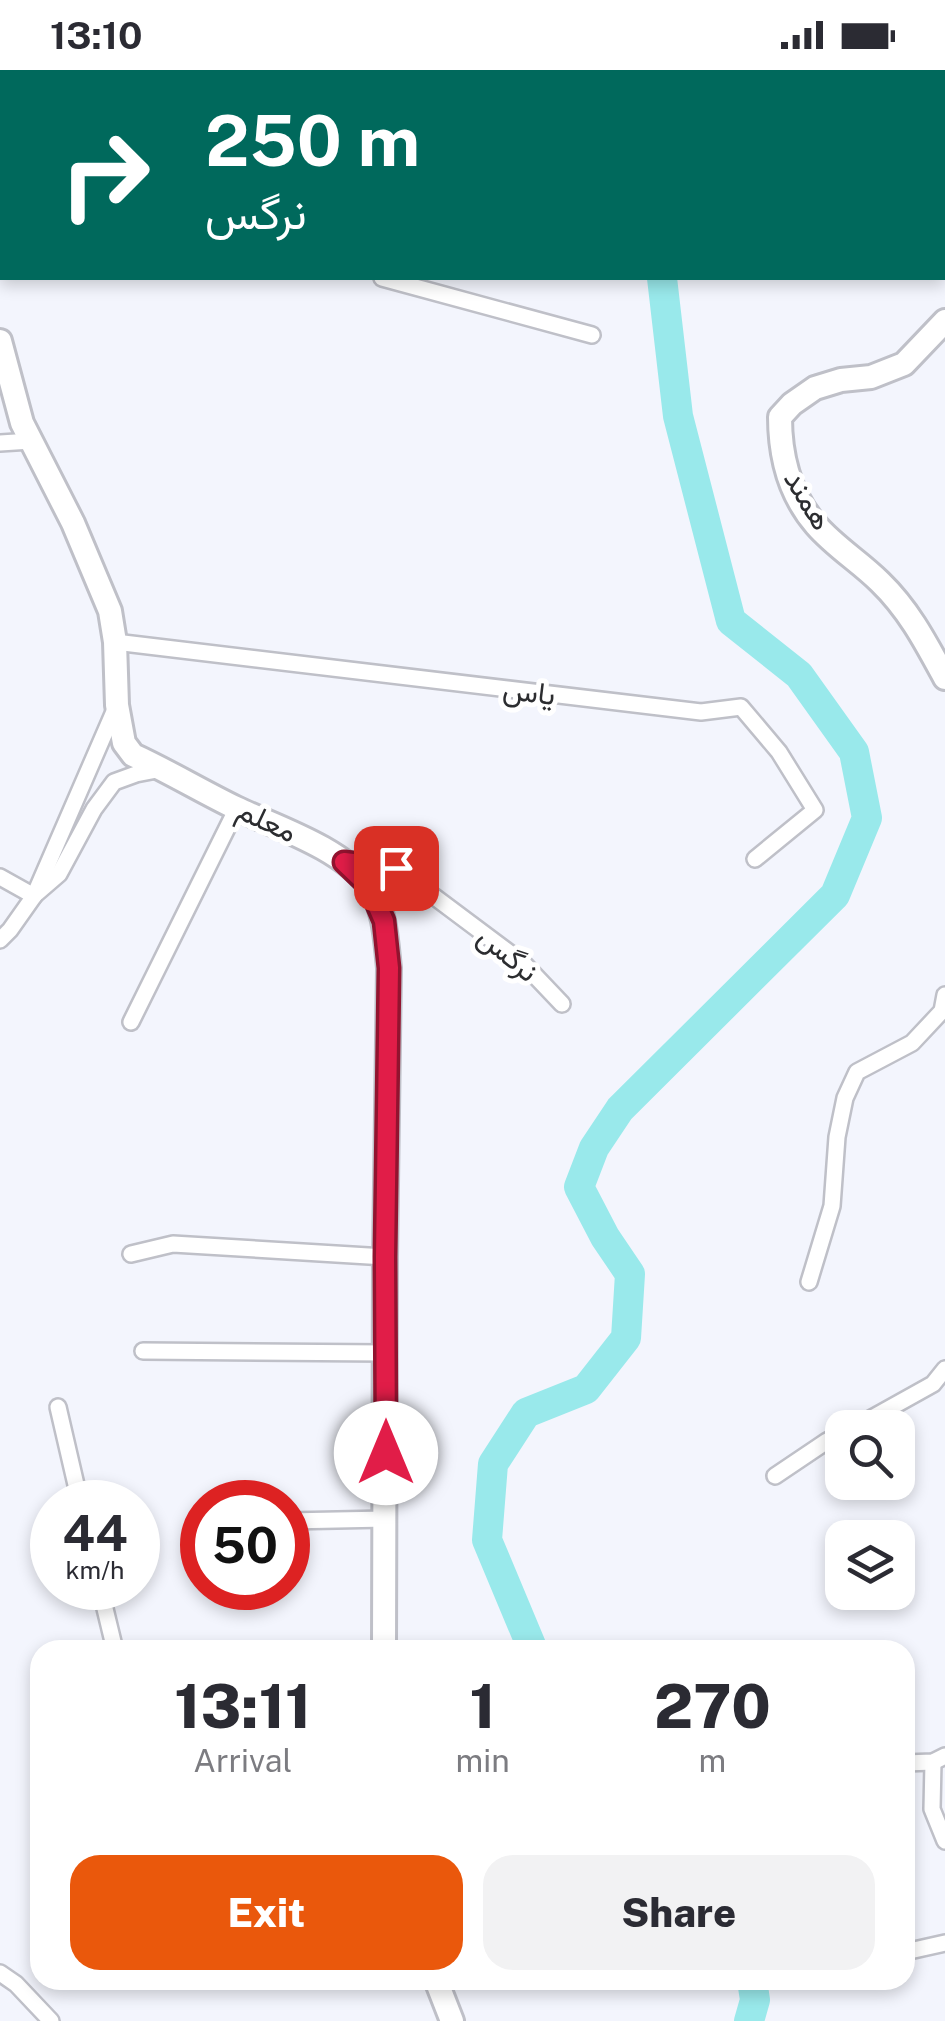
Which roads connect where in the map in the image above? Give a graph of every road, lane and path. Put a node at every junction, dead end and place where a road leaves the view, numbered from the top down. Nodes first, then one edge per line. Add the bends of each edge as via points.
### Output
1 (389, 280) edge
2 (945, 321) edge
3 (592, 335) dead end
4 (0, 341) edge
5 (3, 365) edge
6 (31, 442) junction
7 (0, 443) edge
8 (115, 642) junction
9 (945, 678) edge
10 (117, 704) junction
11 (163, 769) junction
12 (237, 808) junction
13 (755, 859) dead end
14 (344, 862) junction
15 (0, 877) edge
16 (34, 896) junction
17 (0, 940) edge
18 (945, 995) edge
19 (562, 1004) dead end
20 (131, 1022) dead end
21 (132, 1254) dead end
22 (385, 1257) junction
23 (809, 1282) dead end
24 (143, 1350) dead end
25 (385, 1353) junction
26 (945, 1369) edge
27 (58, 1407) dead end
28 (890, 1410) edge
29 (825, 1442) edge
30 (774, 1476) dead end
31 (75, 1480) edge
32 (386, 1519) junction
33 (310, 1521) edge
34 (105, 1610) edge
35 (113, 1640) edge
36 (384, 1640) edge
37 (939, 1759) edge
38 (945, 1842) edge
39 (945, 1943) edge
40 (915, 1950) edge
41 (0, 1973) edge
42 (440, 1990) edge
43 (51, 2021) edge
44 (452, 2021) edge

1 - 3 street
2 - 9 main road, همند via 904,364 816,388 780,416 786,469 816,524 914,620
4 - 5 main road, معلم
5 - 6 main road, معلم
6 - 7 street
6 - 8 main road, معلم via 110,611
8 - 10 main road, معلم
8 - 13 street, یاس via 701,712 742,707 815,810
10 - 11 main road, معلم via 124,743
10 - 16 street
11 - 12 main road, معلم
11 - 16 street via 114,782 59,874
12 - 14 main road, معلم
12 - 20 street
14 - 19 street, نرگس via 396,868 523,963
14 - 22 main road, معلم via 369,886 384,921 389,968
15 - 16 street
16 - 17 street
18 - 23 street via 942,1011 912,1043 857,1072 836,1137 832,1206
21 - 22 street via 174,1244
22 - 25 main road, معلم
24 - 25 street
25 - 32 main road, معلم
26 - 28 street
27 - 31 street
29 - 30 street
32 - 33 street
32 - 36 main road, معلم
34 - 35 street
37 - 38 street via 932,1809
39 - 40 street
41 - 43 street
42 - 44 main road

